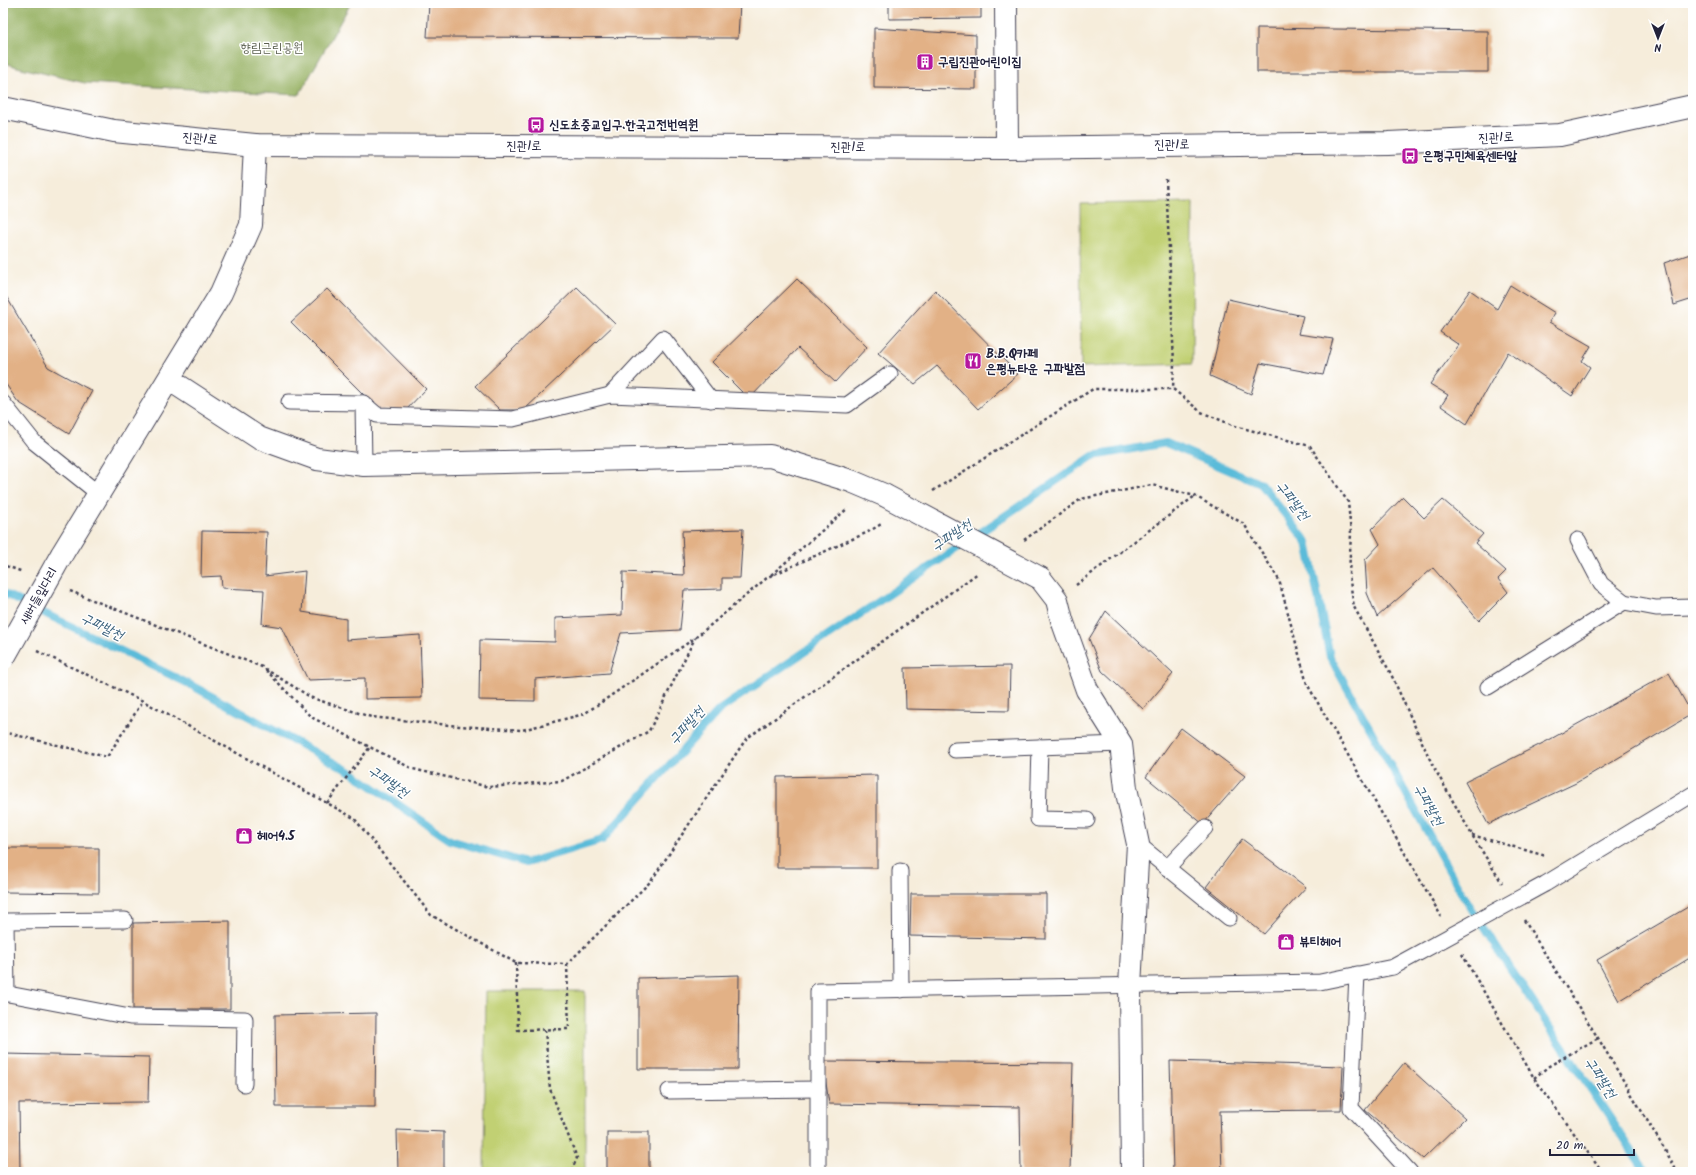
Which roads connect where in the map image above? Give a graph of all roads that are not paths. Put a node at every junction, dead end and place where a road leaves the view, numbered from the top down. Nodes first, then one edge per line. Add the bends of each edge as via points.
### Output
1 (1006, 3) edge
2 (1693, 106) edge
3 (3, 108) edge
4 (255, 144) junction
5 (1007, 148) junction
6 (890, 374) dead end
7 (170, 380) junction
8 (610, 396) junction
9 (711, 400) junction
10 (289, 402) dead end
11 (3, 403) edge
12 (363, 403) junction
13 (364, 465) junction
14 (100, 494) junction
15 (1578, 540) dead end
16 (1624, 602) junction
17 (1693, 607) edge
18 (3, 659) edge
19 (1488, 687) dead end
20 (1121, 744) junction
21 (1040, 747) junction
22 (955, 750) dead end
23 (1693, 794) edge
24 (1087, 820) dead end
25 (1205, 828) dead end
26 (1138, 844) junction
27 (1167, 868) junction
28 (900, 871) dead end
29 (1229, 918) dead end
30 (125, 920) dead end
31 (1357, 974) junction
32 (1130, 986) junction
33 (901, 990) junction
34 (5, 994) edge
35 (244, 1084) dead end
36 (818, 1089) junction
37 (669, 1091) dead end
38 (818, 1172) edge
39 (1132, 1172) edge
40 (1410, 1172) edge

1 - 5 street
2 - 5 street, 진관1로 via 1560,135 1388,143
3 - 4 street, 진관1로 via 114,131
4 - 5 street, 진관1로
4 - 7 street, 새버들잎다리 via 251,225 221,293
6 - 9 lane via 847,405
7 - 13 street via 259,438 317,459
7 - 14 street, 새버들잎다리
8 - 9 lane
8 - 9 lane via 663,338
8 - 12 lane via 513,419 377,415
10 - 12 lane
11 - 14 lane via 34,442
12 - 13 lane
13 - 20 street, bridge via 770,456 851,481 884,494 1040,578 1056,600 1087,690
14 - 18 street, 새버들잎다리, bridge via 62,554
15 - 16 lane via 1601,584
16 - 17 lane via 1656,608
16 - 19 lane
20 - 21 lane
20 - 26 street via 1126,788
21 - 22 lane
21 - 24 lane via 1038,819
23 - 31 lane, bridge via 1545,884 1393,967
25 - 27 lane
26 - 27 lane
26 - 32 street
27 - 29 lane
28 - 33 lane
30 - 34 lane via 6,921
31 - 32 lane via 1320,982
31 - 40 lane via 1351,1108
32 - 33 lane
32 - 39 street
33 - 36 lane via 818,991
34 - 35 lane via 130,1017 245,1019
36 - 37 lane
36 - 38 lane

